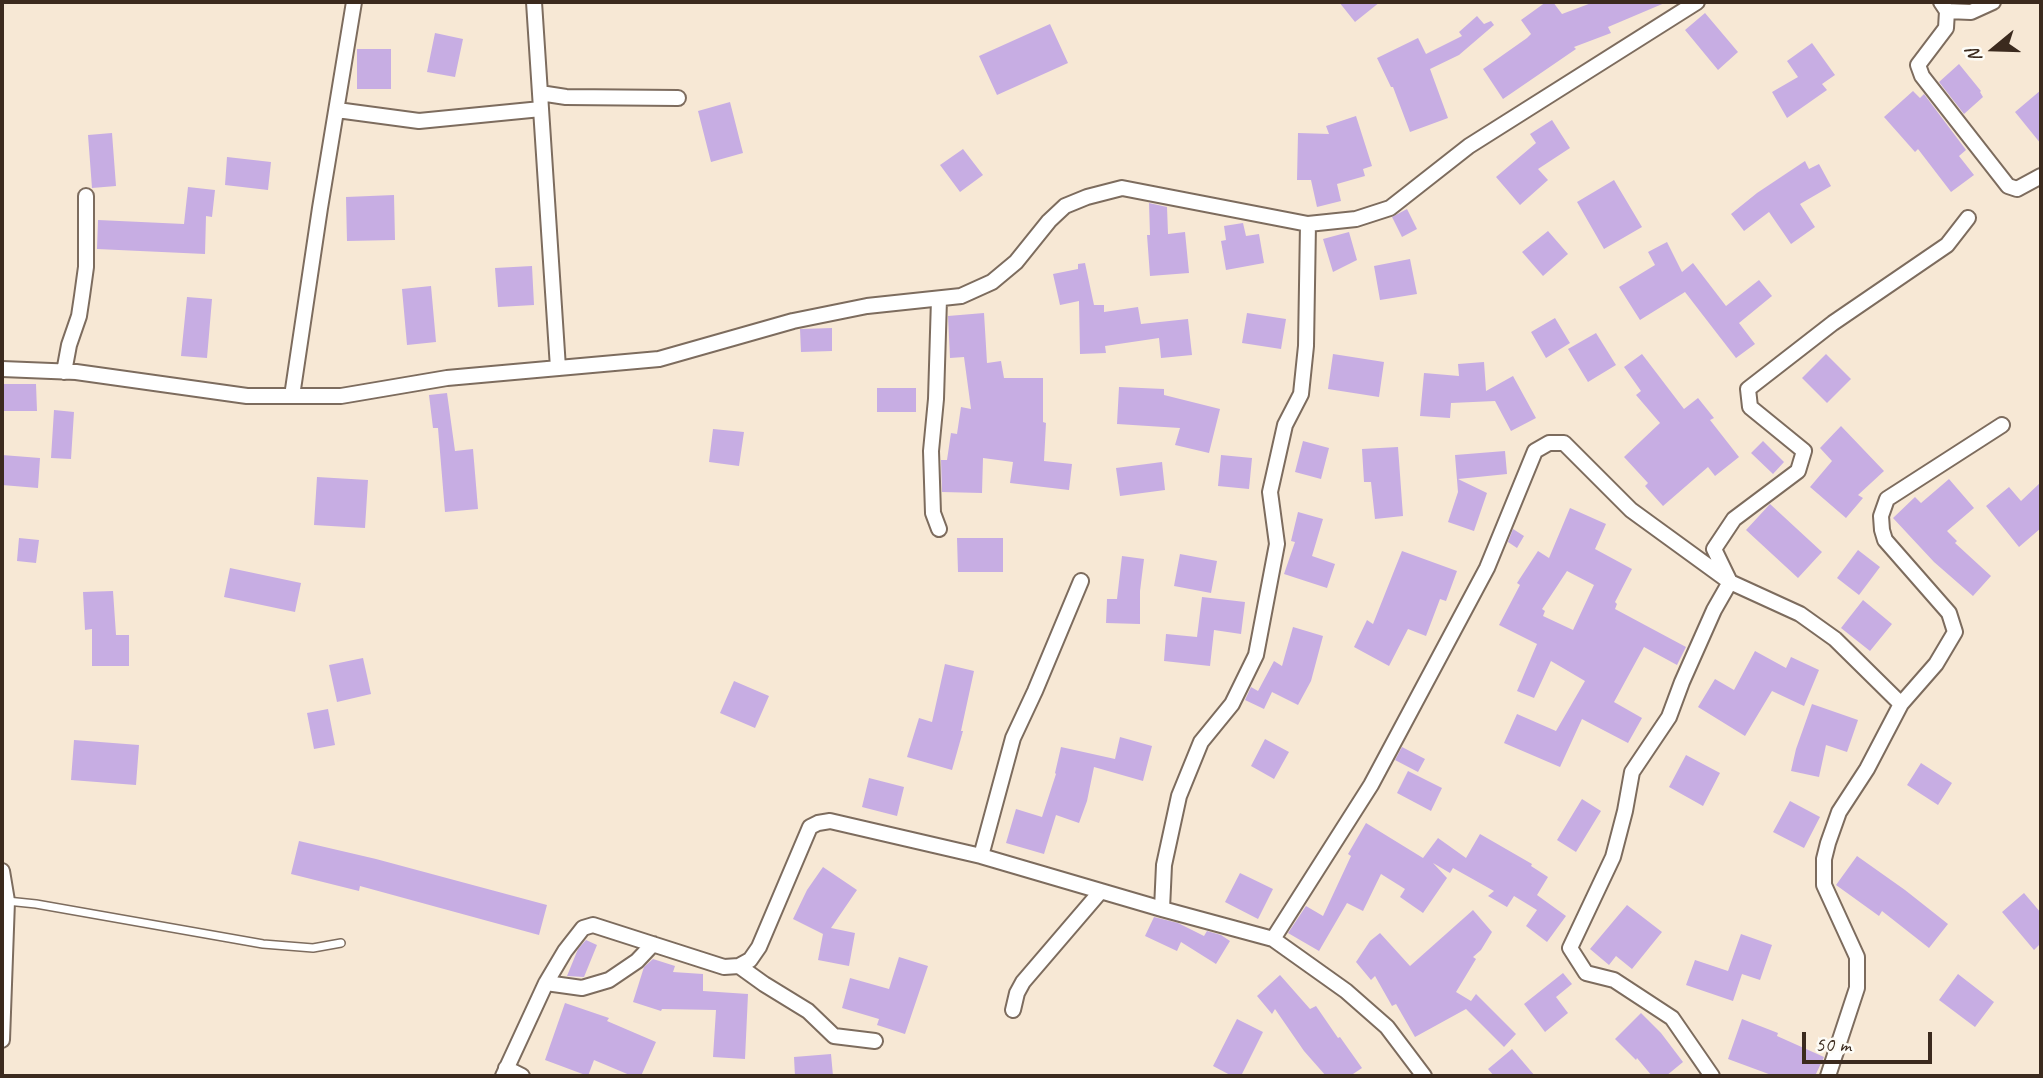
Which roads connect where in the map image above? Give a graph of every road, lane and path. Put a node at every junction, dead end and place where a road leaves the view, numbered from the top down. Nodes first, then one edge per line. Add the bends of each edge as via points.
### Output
1 (354, 2) edge
2 (534, 2) edge
3 (1697, 2) edge
4 (1993, 2) edge
5 (1944, 6) edge
6 (540, 93) junction
7 (678, 98) dead end
8 (541, 109) junction
9 (337, 110) junction
10 (2041, 177) edge
11 (86, 196) dead end
12 (1968, 218) dead end
13 (1308, 224) junction
14 (939, 299) junction
15 (558, 368) junction
16 (2, 369) edge
17 (65, 372) junction
18 (292, 396) junction
19 (2002, 425) dead end
20 (939, 529) dead end
21 (1082, 581) dead end
22 (1730, 582) junction
23 (1901, 704) junction
24 (981, 856) junction
25 (2, 870) edge
26 (1101, 891) junction
27 (7, 901) junction
28 (1162, 909) junction
29 (1273, 939) junction
30 (341, 943) dead end
31 (653, 944) junction
32 (739, 966) junction
33 (546, 983) junction
34 (1013, 1010) dead end
35 (2, 1040) edge
36 (875, 1041) dead end
37 (505, 1072) edge
38 (522, 1076) edge
39 (1424, 1076) edge
40 (1712, 1076) edge
41 (1828, 1076) edge

1 - 9 street
2 - 6 street
3 - 13 street via 1469,146 1390,208 1356,219
4 - 5 street via 1971,12
5 - 10 street via 1946,28 1918,65 1922,76 2008,186 2018,189
6 - 7 street
6 - 8 street
8 - 9 street via 419,121
8 - 15 street
9 - 18 street
11 - 17 street via 84,286
12 - 22 street via 1947,245 1833,323 1748,389 1750,407 1804,451 1798,471 1734,519 1714,549
13 - 14 street via 1122,188 1065,206 992,282 961,296
13 - 28 street via 1301,394 1285,425 1270,492 1277,544 1256,655 1232,704 1201,741 1179,796 1164,865
14 - 15 street via 867,306 793,321 659,359
14 - 20 street via 931,451 933,513
15 - 18 street via 447,378 341,396
16 - 17 street
17 - 18 street via 247,396
19 - 23 street via 1887,499 1881,516 1885,540 1949,613 1955,632 1936,664
21 - 24 street via 1013,738
22 - 23 street via 1800,614 1835,639
22 - 29 street via 1631,510 1564,443 1549,443 1535,451 1487,568 1371,785
22 - 40 street via 1670,717 1632,772 1614,857 1570,948 1586,973 1614,979 1672,1018
23 - 41 street via 1839,812 1824,859 1824,885 1857,957 1857,988
24 - 26 street
24 - 32 street via 830,821 818,823 810,827 759,947
25 - 27 street
26 - 28 street
26 - 34 street via 1023,982
27 - 30 lane via 263,944 313,948
27 - 35 street
28 - 29 street
29 - 39 street via 1387,1027
31 - 32 street via 724,967
31 - 33 street via 609,980 582,988
31 - 33 street via 593,925 583,928
32 - 36 street via 808,1011 834,1036
33 - 37 street
37 - 38 street

